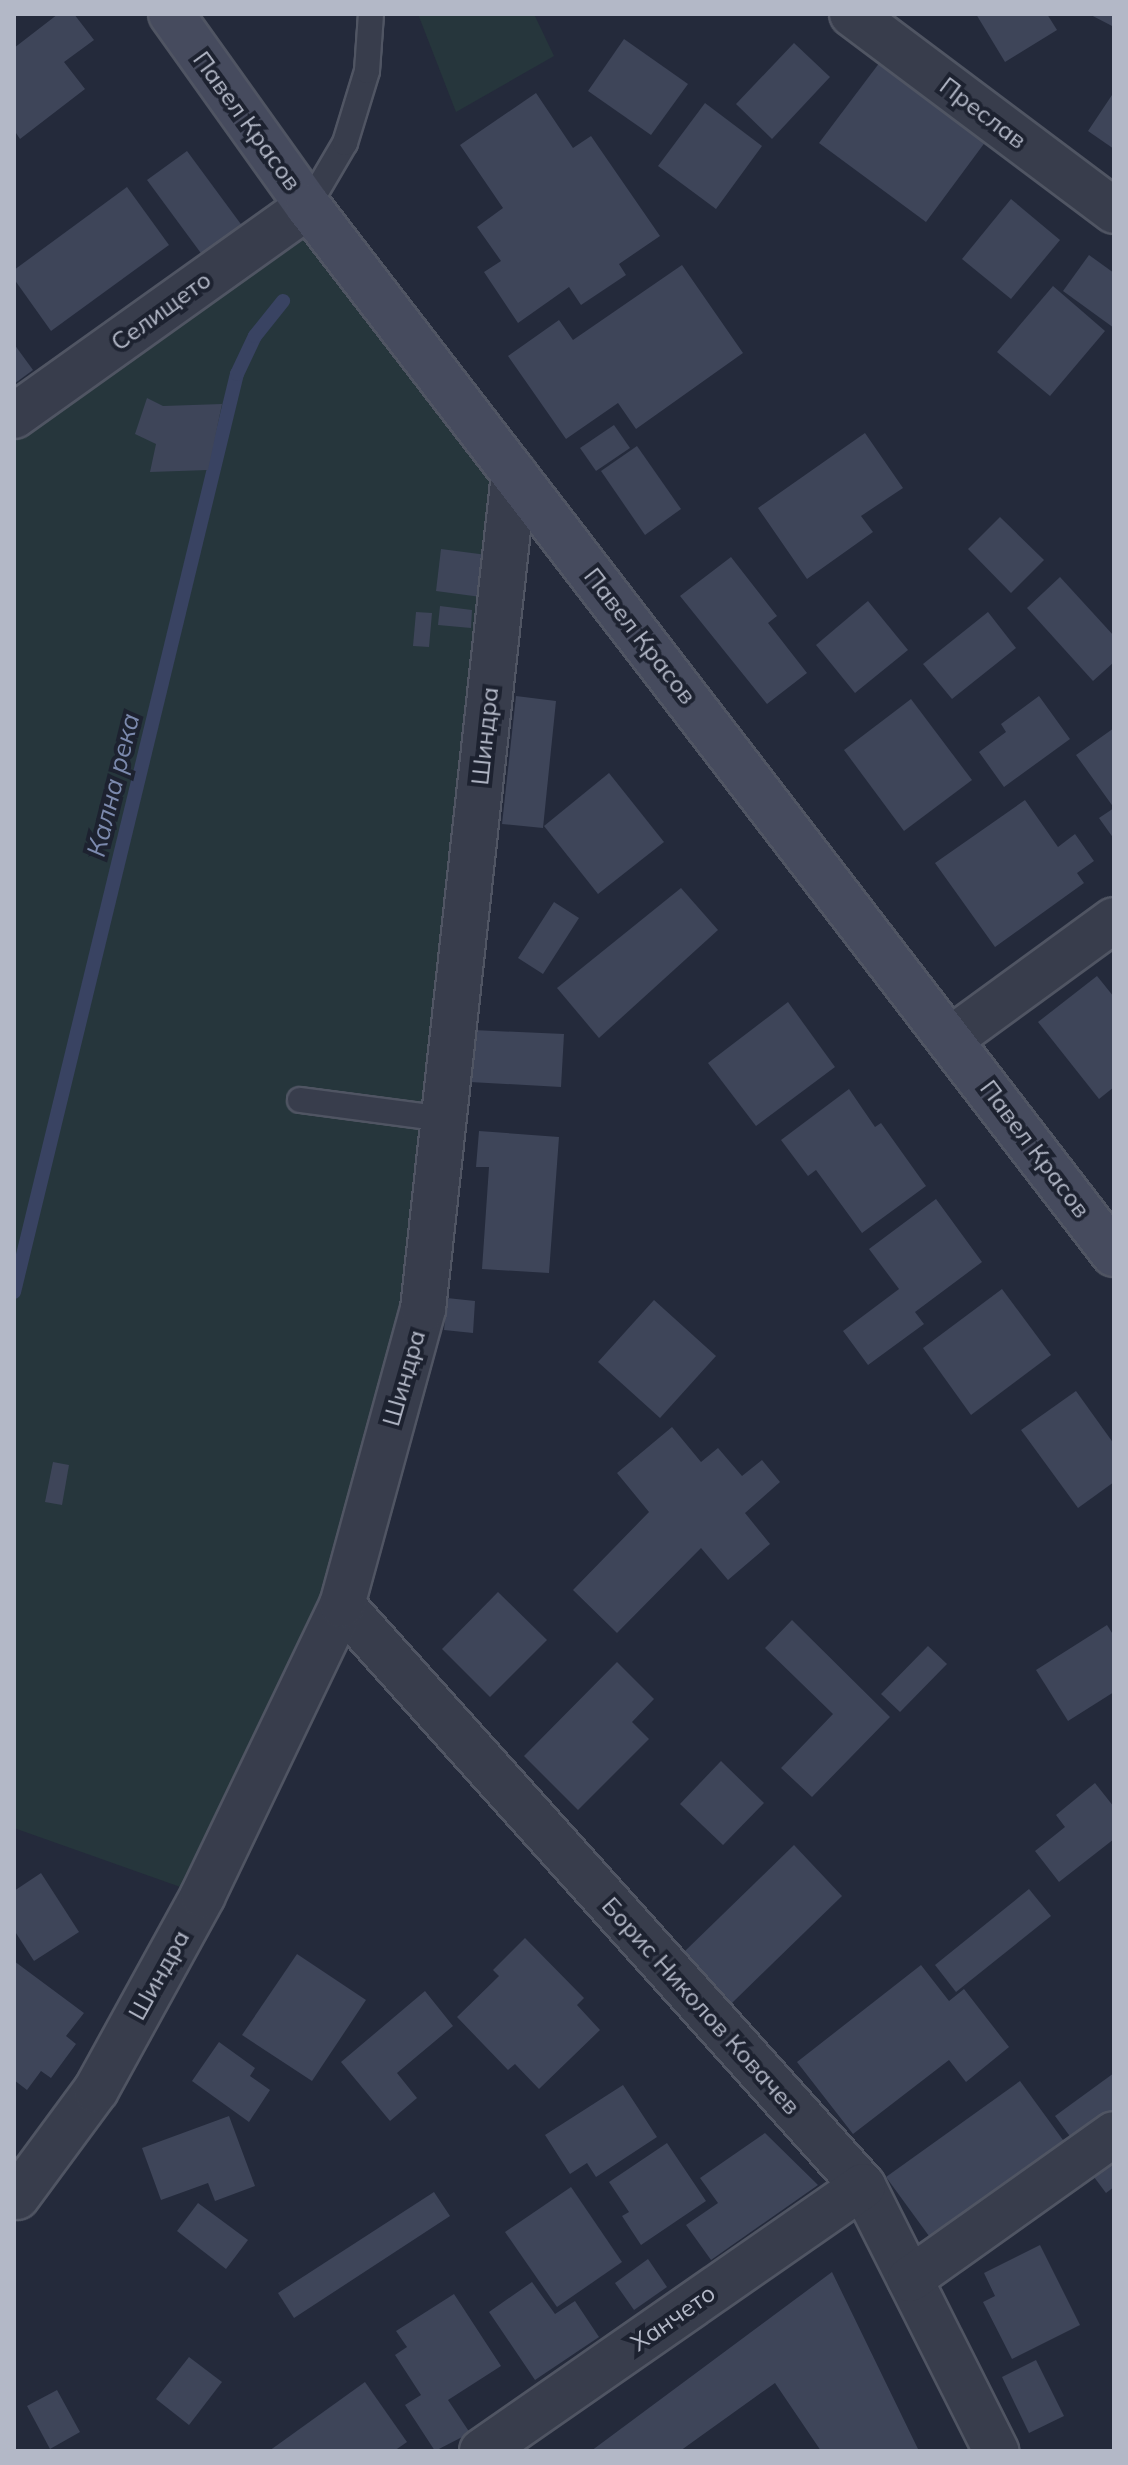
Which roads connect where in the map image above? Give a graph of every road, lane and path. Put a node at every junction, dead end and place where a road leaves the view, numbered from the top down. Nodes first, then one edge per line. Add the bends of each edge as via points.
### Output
1 (171, 14) edge
2 (371, 14) edge
3 (852, 14) edge
4 (308, 206) junction
5 (1114, 211) edge
6 (14, 416) edge
7 (514, 474) junction
8 (1114, 920) edge
9 (952, 1038) junction
10 (300, 1100) dead end
11 (444, 1119) junction
12 (1114, 1254) edge
13 (342, 1605) junction
14 (1114, 2134) edge
15 (863, 2186) junction
16 (17, 2197) dead end
17 (910, 2279) junction
18 (482, 2451) edge
19 (996, 2451) edge

1 - 4 street, Павел Красов
2 - 4 lane via 367,71 345,143
3 - 5 street, Преслав
4 - 6 street, Селището
4 - 7 street, Павел Красов
7 - 9 street, Павел Красов
7 - 11 street, Шиндра
8 - 9 street
9 - 12 street, Павел Красов
10 - 11 lane
11 - 13 street, Шиндра via 423,1309
13 - 15 street, Борис Николов Ковачев
13 - 16 street, Шиндра via 203,1895 104,2076
14 - 17 street
15 - 17 street, Борис Николов Ковачев
15 - 18 street, Ханчето
17 - 19 street, Борис Николов Ковачев

